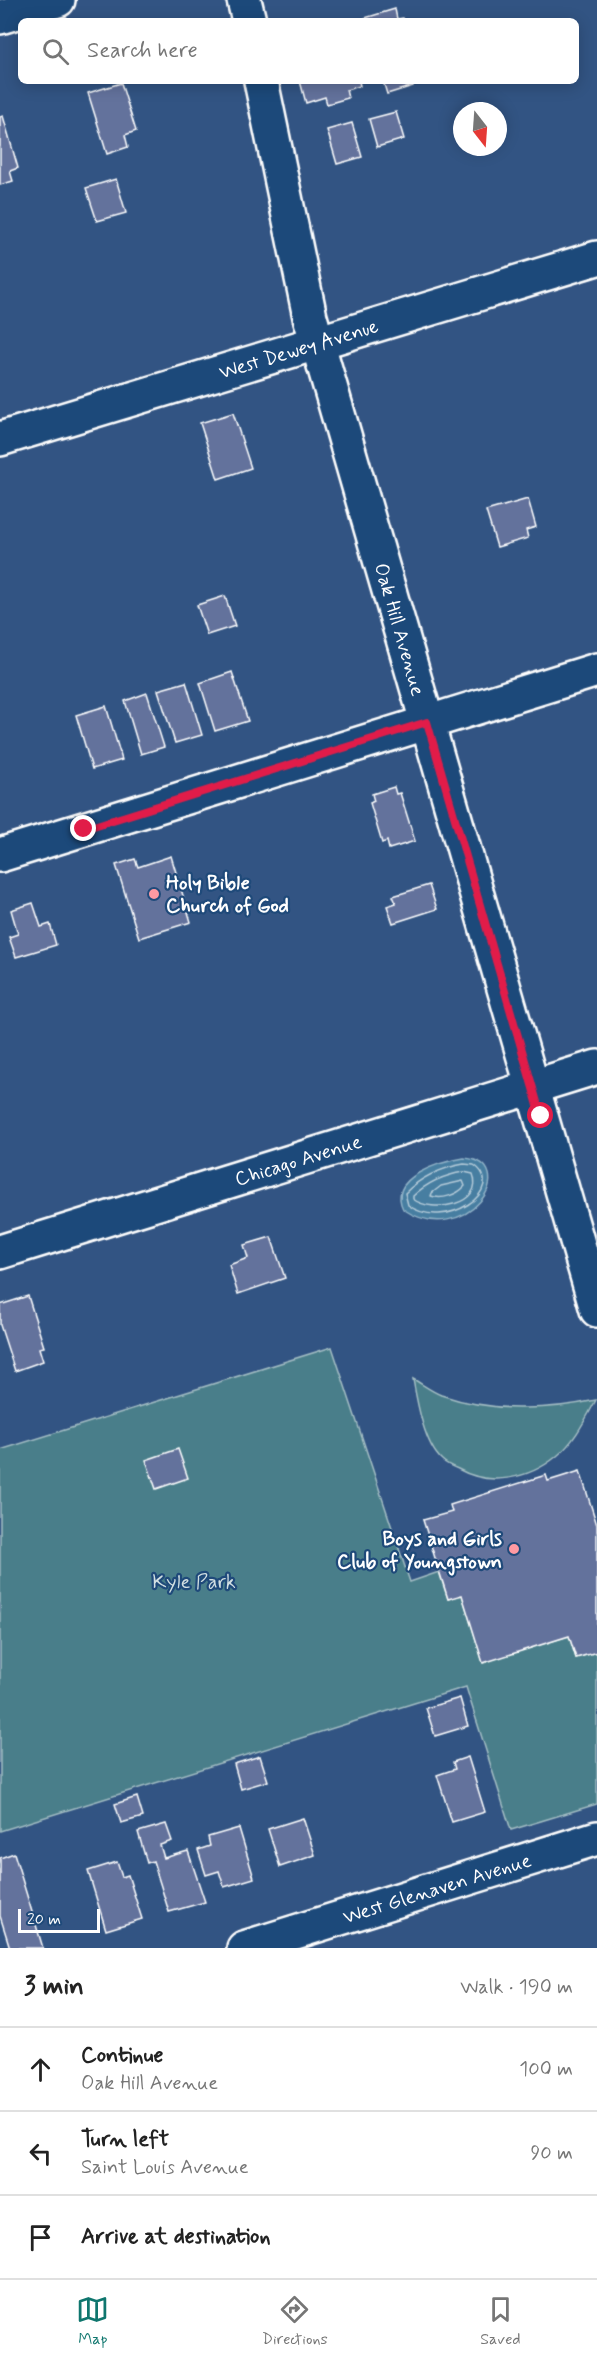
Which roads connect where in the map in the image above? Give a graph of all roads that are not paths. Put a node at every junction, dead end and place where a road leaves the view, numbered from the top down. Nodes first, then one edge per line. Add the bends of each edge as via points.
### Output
1 (58, 0) edge
2 (244, 0) edge
3 (0, 17) edge
4 (248, 18) edge
5 (262, 84) edge
6 (597, 258) edge
7 (317, 343) junction
8 (0, 439) edge
9 (597, 669) edge
10 (427, 722) junction
11 (0, 855) edge
12 (597, 1067) edge
13 (532, 1087) junction
14 (0, 1252) edge
15 (597, 1310) edge
16 (597, 1838) edge
17 (244, 1948) edge

1 - 3 street
2 - 4 street
5 - 7 street, Oak Hill Avenue
6 - 7 street, West Dewey Avenue
7 - 8 street, West Dewey Avenue
7 - 10 street, Oak Hill Avenue
9 - 10 street
10 - 11 street
10 - 13 street, Oak Hill Avenue
12 - 13 street, Chicago Avenue
13 - 14 street, Chicago Avenue
13 - 15 street, Oak Hill Avenue
16 - 17 street, West Glenaven Avenue

